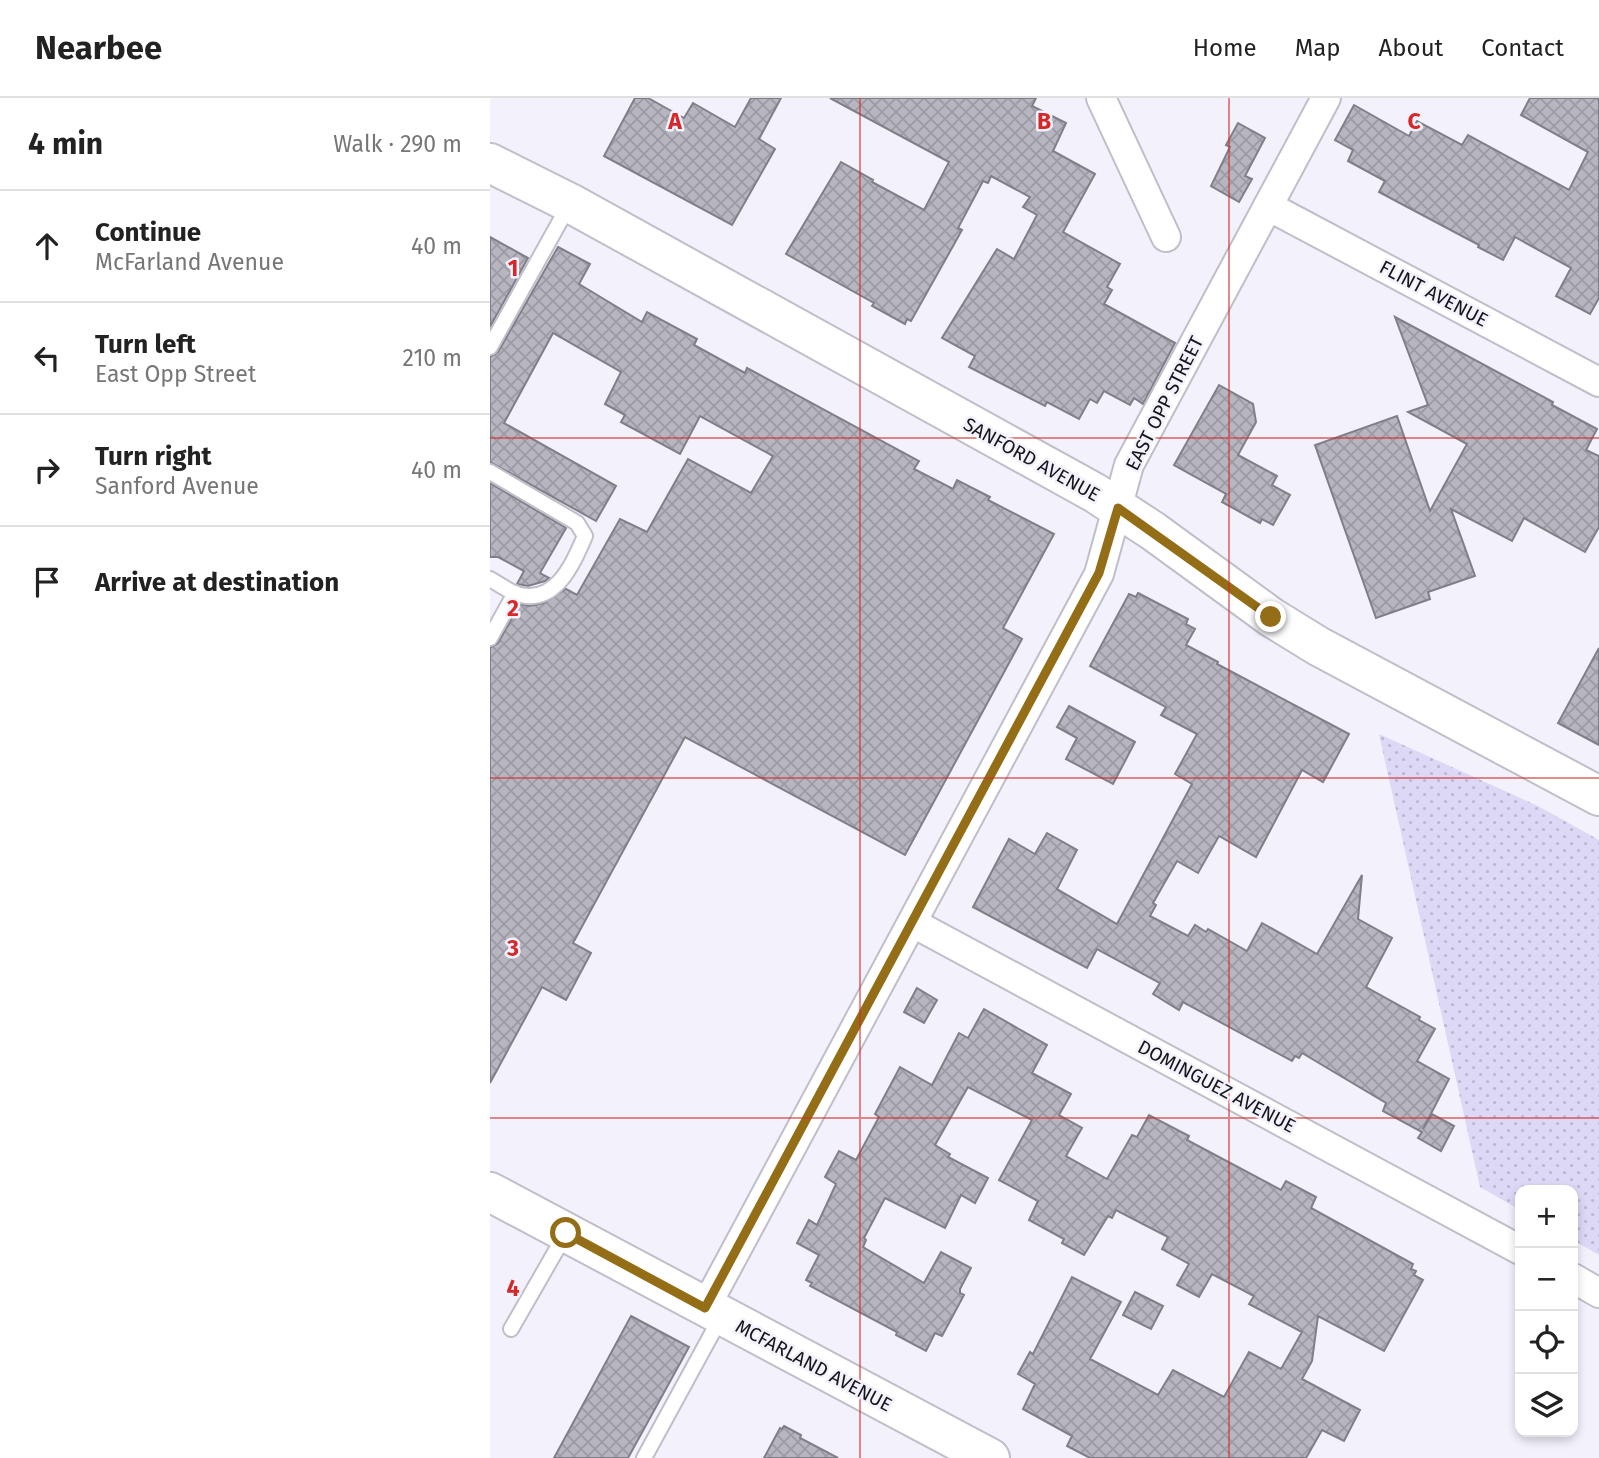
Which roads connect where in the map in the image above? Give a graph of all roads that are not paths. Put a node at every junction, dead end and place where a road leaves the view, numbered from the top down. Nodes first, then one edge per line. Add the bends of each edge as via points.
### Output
1 (1101, 98) edge
2 (1326, 98) edge
3 (490, 163) edge
4 (570, 203) junction
5 (1268, 206) junction
6 (1166, 237) dead end
7 (490, 347) edge
8 (1599, 382) edge
9 (490, 472) edge
10 (1118, 508) junction
11 (490, 579) edge
12 (515, 593) junction
13 (490, 638) edge
14 (1599, 796) edge
15 (913, 923) junction
16 (490, 1192) edge
17 (566, 1233) junction
18 (1516, 1248) edge
19 (1578, 1281) edge
20 (1599, 1293) edge
21 (714, 1312) junction
22 (511, 1329) dead end
23 (643, 1458) edge
24 (990, 1458) edge

1 - 6 street
2 - 5 street, EAST OPP STREET
3 - 4 street, SANFORD AVENUE
4 - 7 lane
4 - 10 street, SANFORD AVENUE
5 - 8 street, FLINT AVENUE
5 - 10 street, EAST OPP STREET via 1129,464
9 - 12 lane via 577,523 585,536 571,568 552,590 538,597
10 - 14 street, SANFORD AVENUE via 1318,646
10 - 15 street, EAST OPP STREET via 1099,573
11 - 12 lane
12 - 13 lane
15 - 18 street, DOMINGUEZ AVENUE
15 - 21 street, EAST OPP STREET
16 - 17 street, MCFARLAND AVENUE
17 - 21 street, MCFARLAND AVENUE
17 - 22 lane
19 - 20 street
21 - 23 lane
21 - 24 street, MCFARLAND AVENUE

